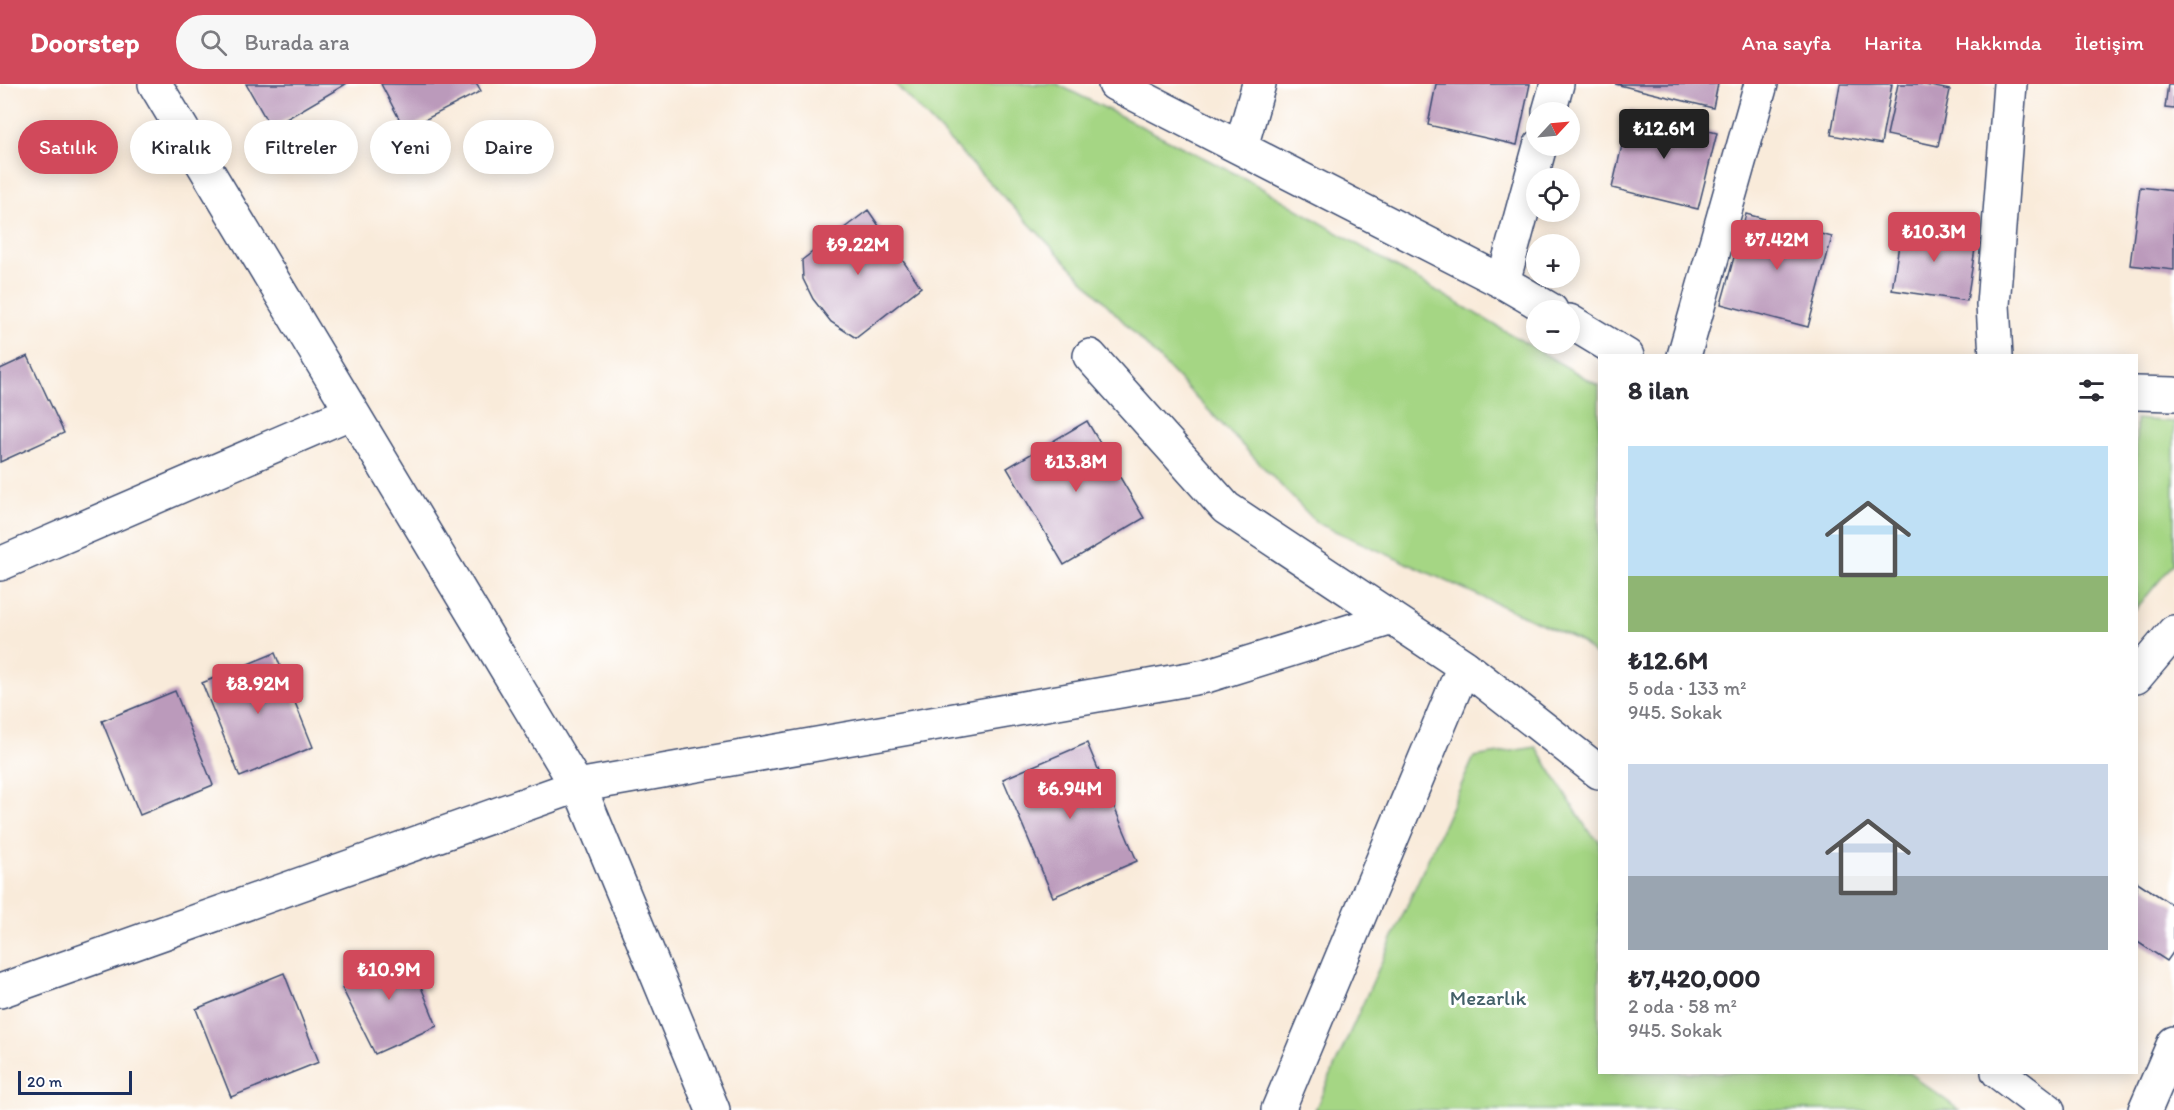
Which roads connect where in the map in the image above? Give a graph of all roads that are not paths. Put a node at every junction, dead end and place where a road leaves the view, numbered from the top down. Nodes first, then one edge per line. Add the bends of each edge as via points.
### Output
1 (155, 84) edge
2 (1115, 84) edge
3 (1259, 84) edge
4 (1557, 84) edge
5 (1761, 84) edge
6 (2010, 84) edge
7 (1552, 102) edge
8 (1241, 147) junction
9 (1537, 156) edge
10 (1503, 282) junction
11 (1534, 300) edge
12 (1580, 328) edge
13 (1624, 354) edge
14 (1685, 354) edge
15 (1996, 354) edge
16 (1090, 356) dead end
17 (2138, 393) edge
18 (2174, 394) edge
19 (352, 412) junction
20 (0, 564) edge
21 (1392, 618) junction
22 (2174, 632) edge
23 (1464, 666) junction
24 (2138, 674) edge
25 (1598, 771) edge
26 (577, 786) junction
27 (0, 991) edge
28 (2174, 1043) edge
29 (2001, 1074) edge
30 (713, 1110) edge
31 (1278, 1110) edge
32 (2048, 1110) edge
33 (2145, 1110) edge

1 - 19 street
2 - 8 street
3 - 8 street
4 - 7 street
5 - 14 street
6 - 15 street via 1993,305
8 - 10 street
9 - 10 street
10 - 11 street
12 - 13 street
16 - 21 street via 1226,508
17 - 18 street
19 - 20 street
19 - 26 street
21 - 23 street
21 - 26 street via 1206,676
22 - 24 street
23 - 25 street
23 - 31 street
26 - 27 street
26 - 30 street
28 - 33 street
29 - 32 street

